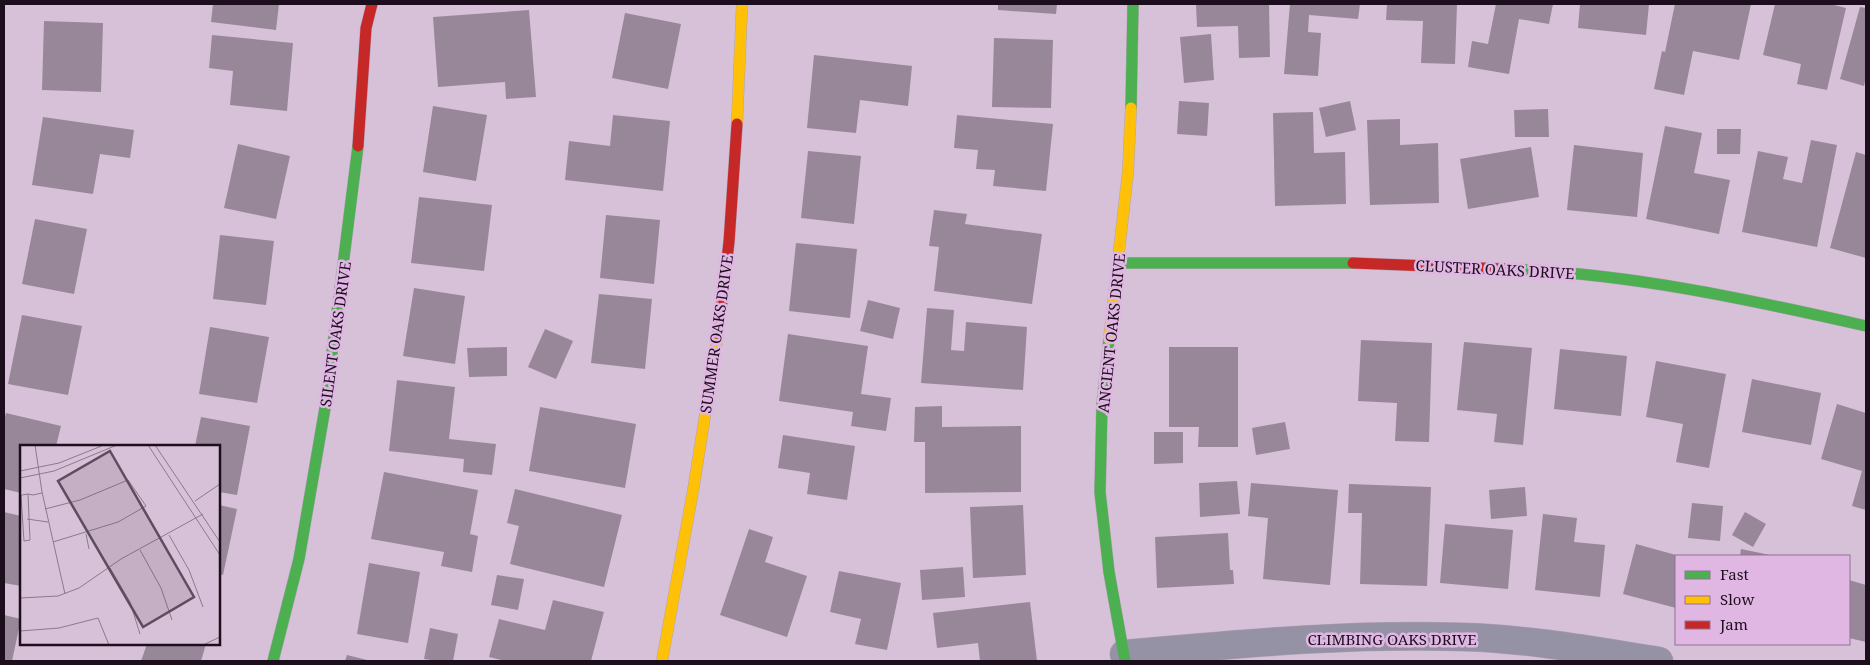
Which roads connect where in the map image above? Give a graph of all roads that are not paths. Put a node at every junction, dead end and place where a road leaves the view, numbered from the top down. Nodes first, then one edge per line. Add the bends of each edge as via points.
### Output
1 (372, 4) edge
2 (742, 4) edge
3 (1133, 4) edge
4 (1118, 264) junction
5 (1866, 326) edge
6 (1124, 657) edge
7 (273, 661) edge
8 (662, 661) edge
9 (1659, 661) edge

1 - 7 street, SILENT OAKS DRIVE via 366,28 360,136 325,408 299,559
2 - 8 street, SUMMER OAKS DRIVE via 739,90 720,320
3 - 4 street, ANCIENT OAKS DRIVE via 1128,172
4 - 5 street, CLUSTER OAKS DRIVE via 1319,262 1591,274 1758,301
4 - 6 street, ANCIENT OAKS DRIVE via 1102,405 1100,492 1109,572
6 - 9 street, CLIMBING OAKS DRIVE via 1305,639 1386,636 1466,637 1555,644

